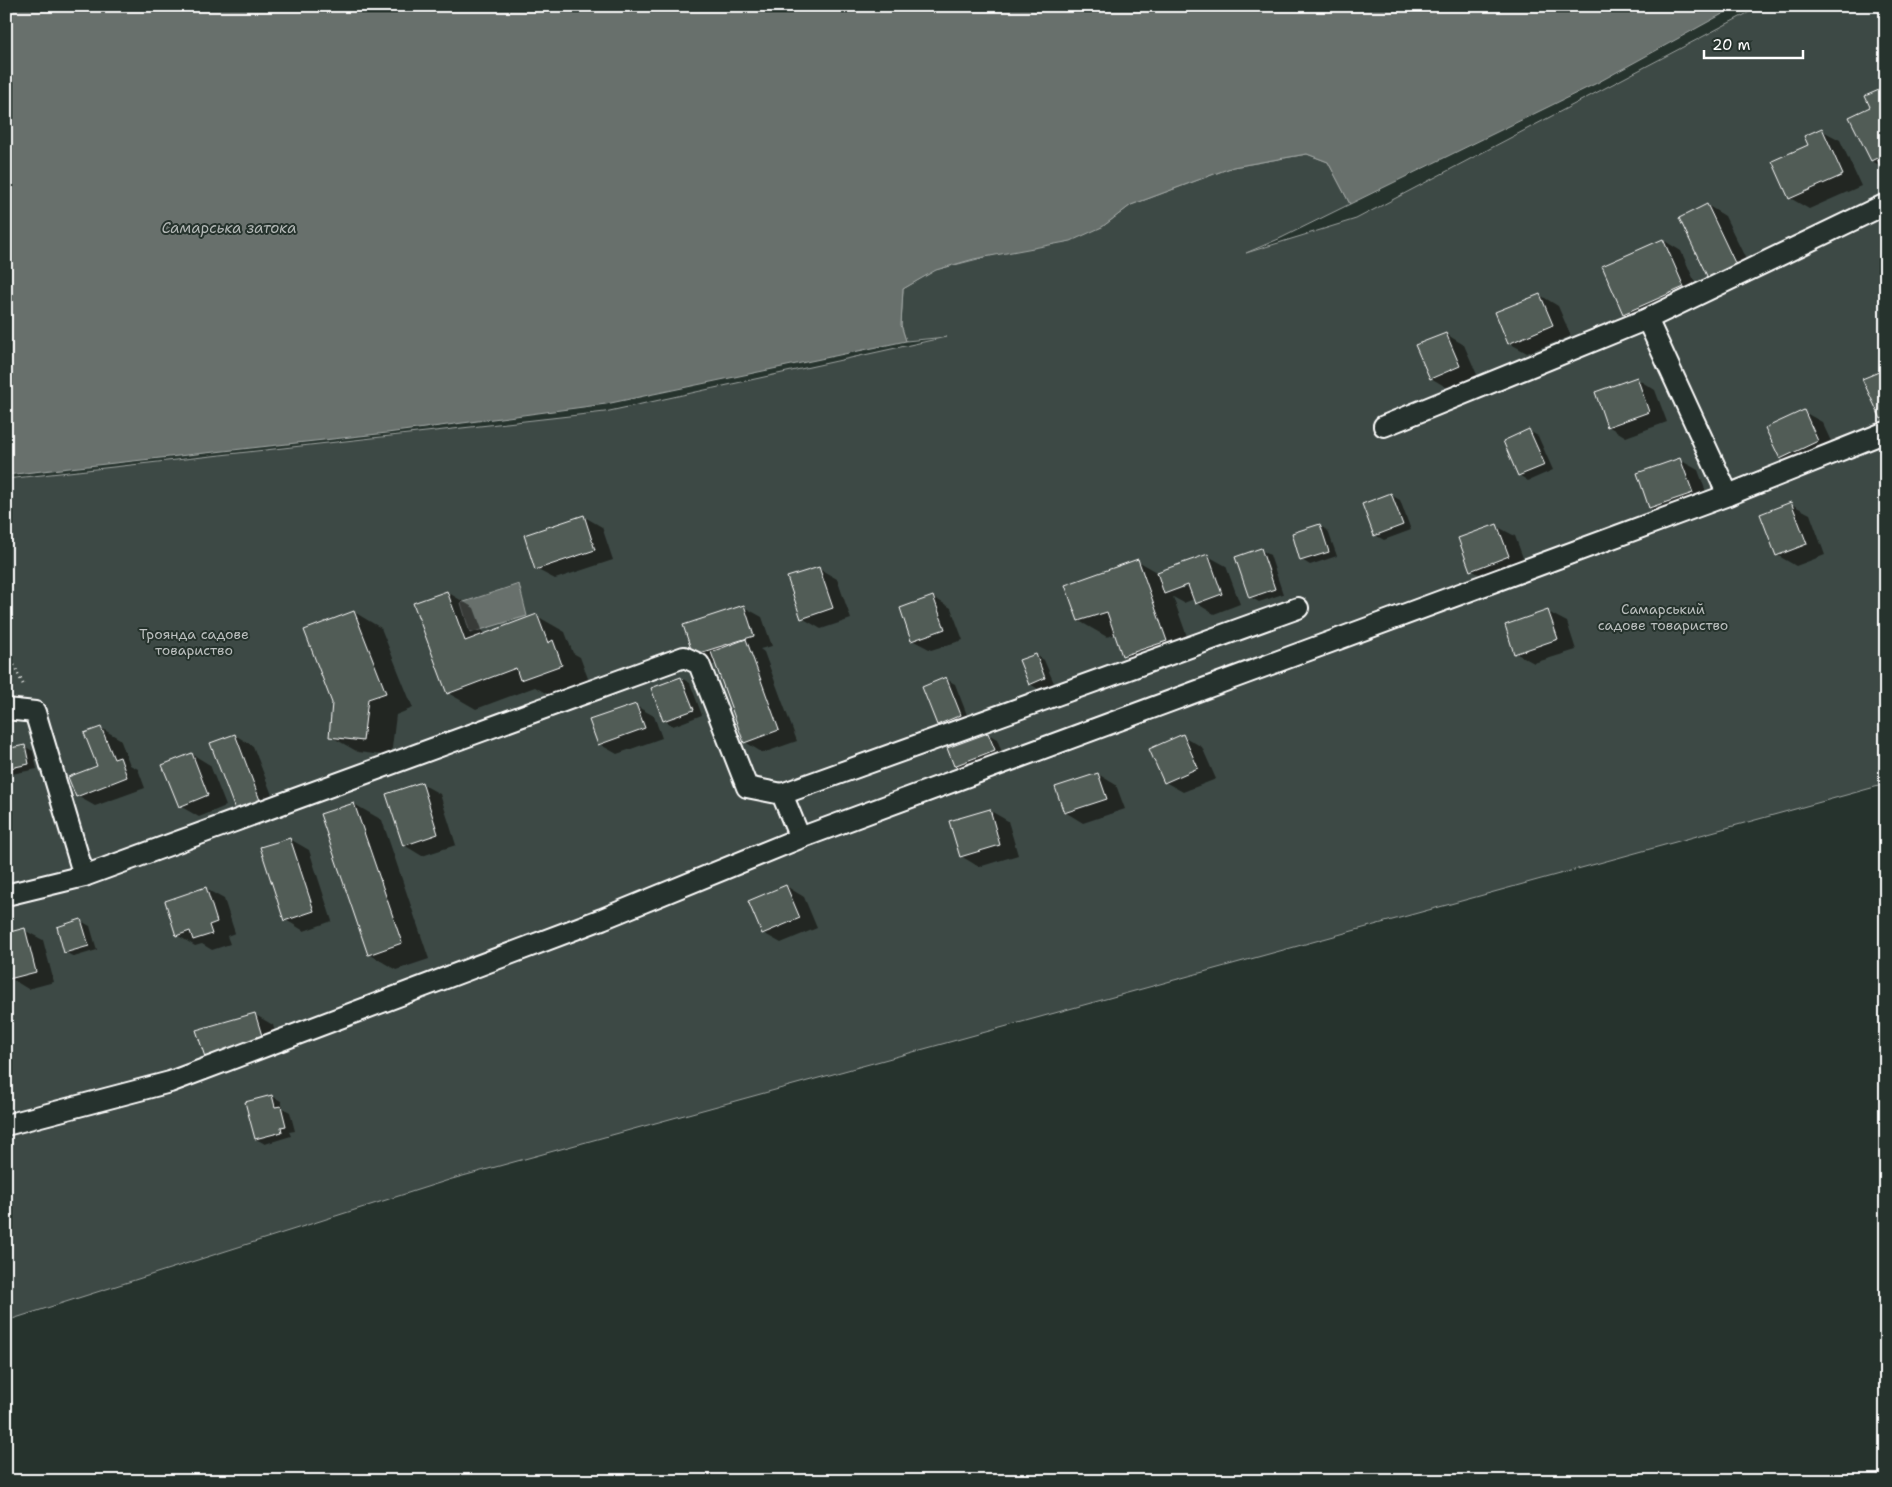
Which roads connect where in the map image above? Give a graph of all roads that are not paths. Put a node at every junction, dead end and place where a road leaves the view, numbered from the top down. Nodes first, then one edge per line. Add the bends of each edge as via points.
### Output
1 (1886, 204) edge
2 (1647, 319) junction
3 (1384, 426) dead end
4 (1886, 432) edge
5 (1728, 495) junction
6 (1298, 608) dead end
7 (6, 709) edge
8 (782, 794) junction
9 (800, 838) junction
10 (84, 876) junction
11 (6, 895) edge
12 (6, 1125) edge

1 - 2 lane
2 - 3 lane
2 - 5 lane
4 - 5 lane
5 - 9 lane
6 - 8 lane
7 - 10 lane via 35,712
8 - 9 lane
8 - 10 lane via 747,787 700,664 684,657
9 - 12 lane via 602,919 170,1082
10 - 11 lane

